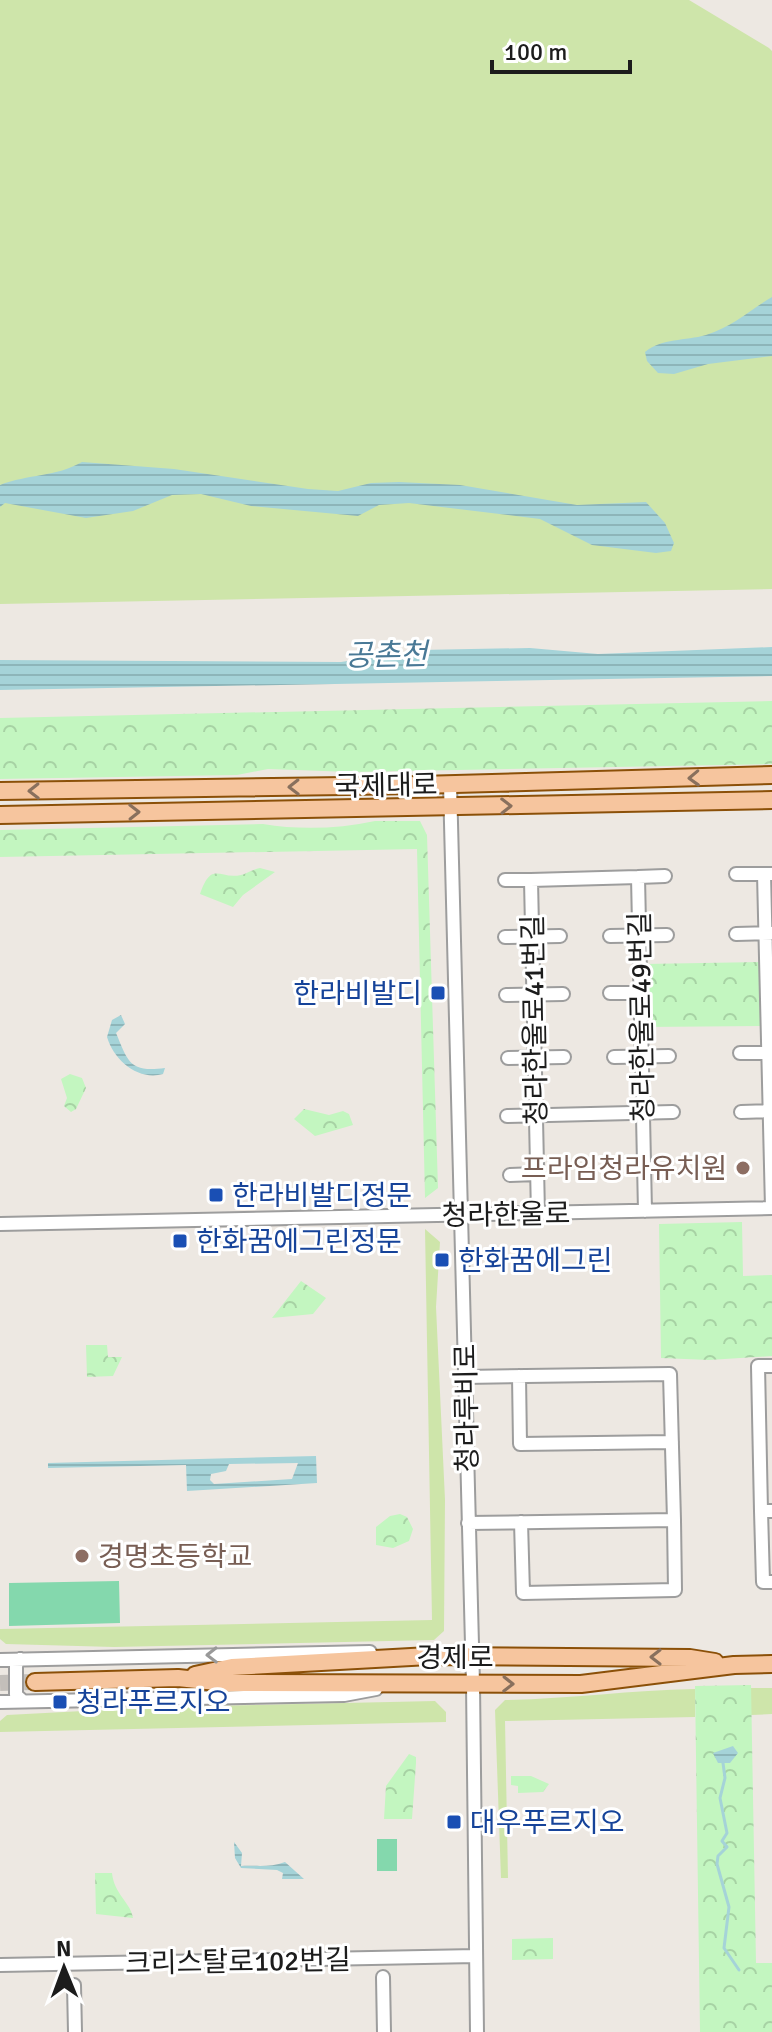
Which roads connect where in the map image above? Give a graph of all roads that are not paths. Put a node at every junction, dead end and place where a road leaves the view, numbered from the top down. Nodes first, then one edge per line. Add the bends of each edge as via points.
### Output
1 (772, 775) edge
2 (450, 784) junction
3 (0, 791) edge
4 (772, 800) edge
5 (450, 807) junction
6 (0, 815) edge
7 (736, 874) dead end
8 (768, 874) edge
9 (665, 876) dead end
10 (638, 877) junction
11 (584, 879) joint
12 (505, 880) dead end
13 (531, 880) junction
14 (769, 933) edge
15 (736, 934) dead end
16 (667, 935) dead end
17 (560, 936) dead end
18 (610, 936) dead end
19 (639, 936) junction
20 (505, 937) dead end
21 (532, 937) junction
22 (769, 991) edge
23 (610, 993) dead end
24 (640, 993) junction
25 (563, 994) dead end
26 (506, 995) dead end
27 (533, 995) junction
28 (740, 1053) dead end
29 (770, 1053) edge
30 (641, 1056) junction
31 (669, 1056) dead end
32 (564, 1057) dead end
33 (614, 1057) dead end
34 (508, 1058) dead end
35 (535, 1058) junction
36 (771, 1111) edge
37 (673, 1112) dead end
38 (741, 1112) dead end
39 (643, 1113) junction
40 (536, 1115) junction
41 (507, 1116) dead end
42 (771, 1169) edge
43 (537, 1174) junction
44 (510, 1175) dead end
45 (772, 1208) edge
46 (645, 1211) junction
47 (538, 1214) junction
48 (462, 1215) junction
49 (0, 1224) edge
50 (772, 1366) edge
51 (519, 1376) junction
52 (465, 1377) junction
53 (766, 1434) edge
54 (672, 1442) junction
55 (766, 1511) edge
56 (674, 1520) junction
57 (521, 1522) junction
58 (468, 1523) junction
59 (772, 1582) edge
60 (429, 1656) junction
61 (471, 1656) junction
62 (20, 1659) junction
63 (0, 1660) edge
64 (772, 1664) edge
65 (734, 1665) junction
66 (178, 1678) junction
67 (35, 1682) tunnel mouth
68 (407, 1683) junction
69 (473, 1684) junction
70 (23, 1701) junction
71 (0, 1702) edge
72 (476, 1956) junction
73 (397, 1957) junction
74 (368, 1958) junction
75 (59, 1964) junction
76 (89, 1964) junction
77 (0, 1965) edge
78 (383, 1977) junction
79 (74, 1985) junction
80 (75, 2032) edge
81 (384, 2032) edge
82 (477, 2032) edge

1 -> 2 main road, 국제대로
2 -> 3 main road, 국제대로
2 - 5 street, 청라루비로
5 -> 4 main road, 국제대로
6 -> 5 main road, 국제대로
5 - 48 street, 청라루비로
7 - 8 street
8 - 14 street
9 - 10 street
10 - 11 street, 청라한울로49번길
10 - 19 street, 청라한울로49번길
11 - 13 street, 청라한울로41번길
12 - 13 street
13 - 21 street, 청라한울로41번길
14 - 15 street
14 - 22 street
16 - 19 street
17 - 21 street
18 - 19 street
19 - 24 street, 청라한울로49번길
20 - 21 street
21 - 27 street, 청라한울로41번길
22 - 29 street
23 - 24 street
24 - 30 street, 청라한울로49번길
25 - 27 street
26 - 27 street
27 - 35 street, 청라한울로41번길
28 - 29 street
29 - 36 street
30 - 31 street
30 - 33 street
30 - 39 street, 청라한울로49번길
32 - 35 street
34 - 35 street
35 - 40 street, 청라한울로41번길
36 - 38 street
36 - 42 street
37 - 39 street
39 - 40 street
39 - 46 street, 청라한울로49번길
40 - 41 street
40 - 43 street, 청라한울로41번길
42 - 45 street
43 - 44 street
43 - 47 street, 청라한울로41번길
45 - 46 street, 청라한울로
46 - 47 street, 청라한울로
47 - 48 street, 청라한울로
48 - 49 street, 청라한울로
48 - 52 street, 청라루비로
50 - 53 street via 758,1366
51 - 52 street
51 - 54 street via 670,1374
51 - 54 street via 520,1444
52 - 58 street, 청라루비로
53 - 55 street via 761,1473
54 - 56 street
55 - 59 street via 763,1582
56 - 57 street
56 - 57 street via 675,1590 523,1593
57 - 58 street
58 - 61 street, 청라루비로
60 - 61 main road, 경제로
60 -> 62 street via 384,1652
60 - 66 main road, 경제로 via 232,1667
65 -> 61 main road, 경제로 via 690,1658
61 - 69 street, 청라루비로
62 - 63 street
62 - 70 street via 16,1695
64 - 65 main road, 경제로
69 -> 65 main road, 경제로 via 581,1684
66 - 67 main road, 경제로
66 - 68 main road, 경제로
68 - 69 main road, 경제로
68 - 70 street via 344,1695
69 - 72 street, 청라루비로
70 - 71 street
72 - 73 street, 크리스탈로102번길
72 - 82 street, 청라루비로
73 - 74 street, 크리스탈로102번길
73 - 78 street
74 - 76 street, 크리스탈로102번길
74 - 78 street
75 - 76 street, 크리스탈로102번길
75 - 77 street, 크리스탈로102번길
75 - 79 street
76 - 79 street
78 - 81 street, 크리스탈로102번길
79 - 80 street

